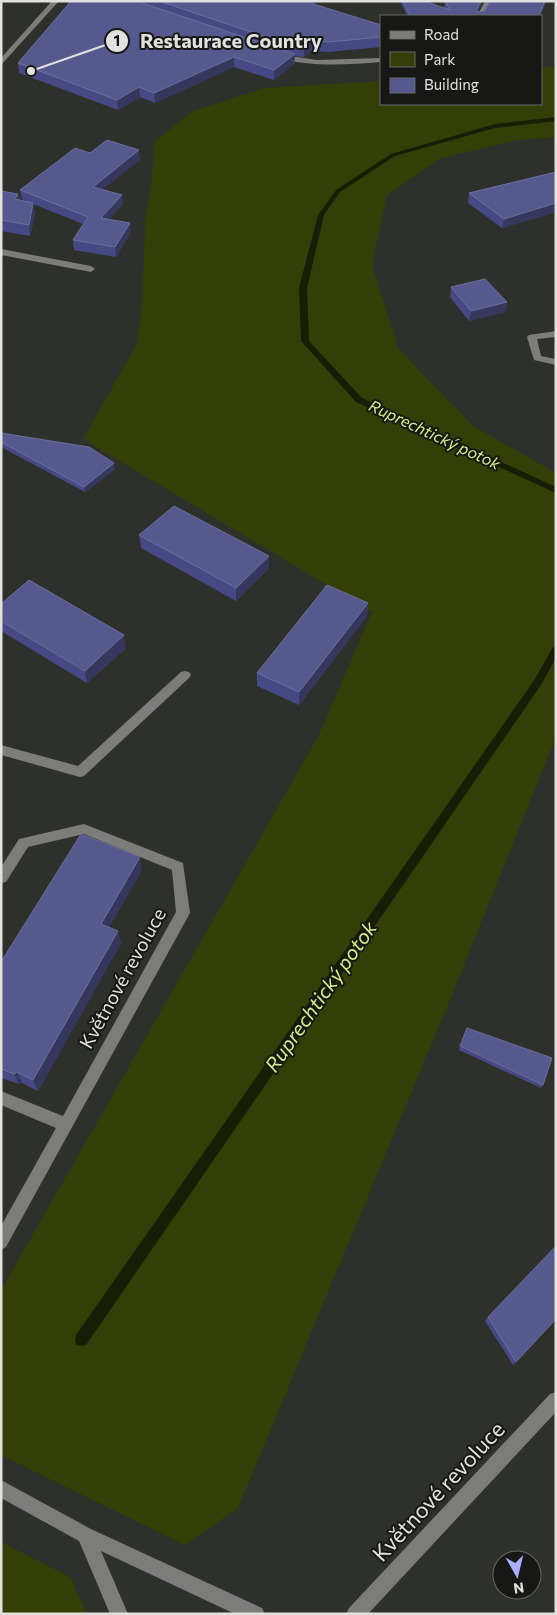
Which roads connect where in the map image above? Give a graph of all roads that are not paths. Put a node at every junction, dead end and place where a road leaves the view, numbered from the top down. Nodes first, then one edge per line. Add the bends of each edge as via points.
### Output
1 (56, 1) edge
2 (489, 1) edge
3 (481, 15) edge
4 (274, 54) edge
5 (380, 60) edge
6 (1, 63) edge
7 (1, 252) edge
8 (91, 269) dead end
9 (556, 334) edge
10 (556, 362) edge
11 (185, 675) dead end
12 (1, 750) edge
13 (1, 878) edge
14 (1, 1098) edge
15 (66, 1125) junction
16 (1, 1242) edge
17 (556, 1400) edge
18 (1, 1488) edge
19 (85, 1535) junction
20 (119, 1614) edge
21 (256, 1614) edge
22 (355, 1614) edge

1 - 6 street
2 - 3 street
4 - 5 street via 292,60 329,63
7 - 8 street
9 - 10 street via 532,337 537,358
11 - 12 street via 80,772
13 - 15 street, Květnové revoluce via 24,843 84,828 178,867 183,913
14 - 15 street
15 - 16 street, Květnové revoluce
17 - 22 street, Květnové revoluce
18 - 19 street
19 - 20 street
19 - 21 street

